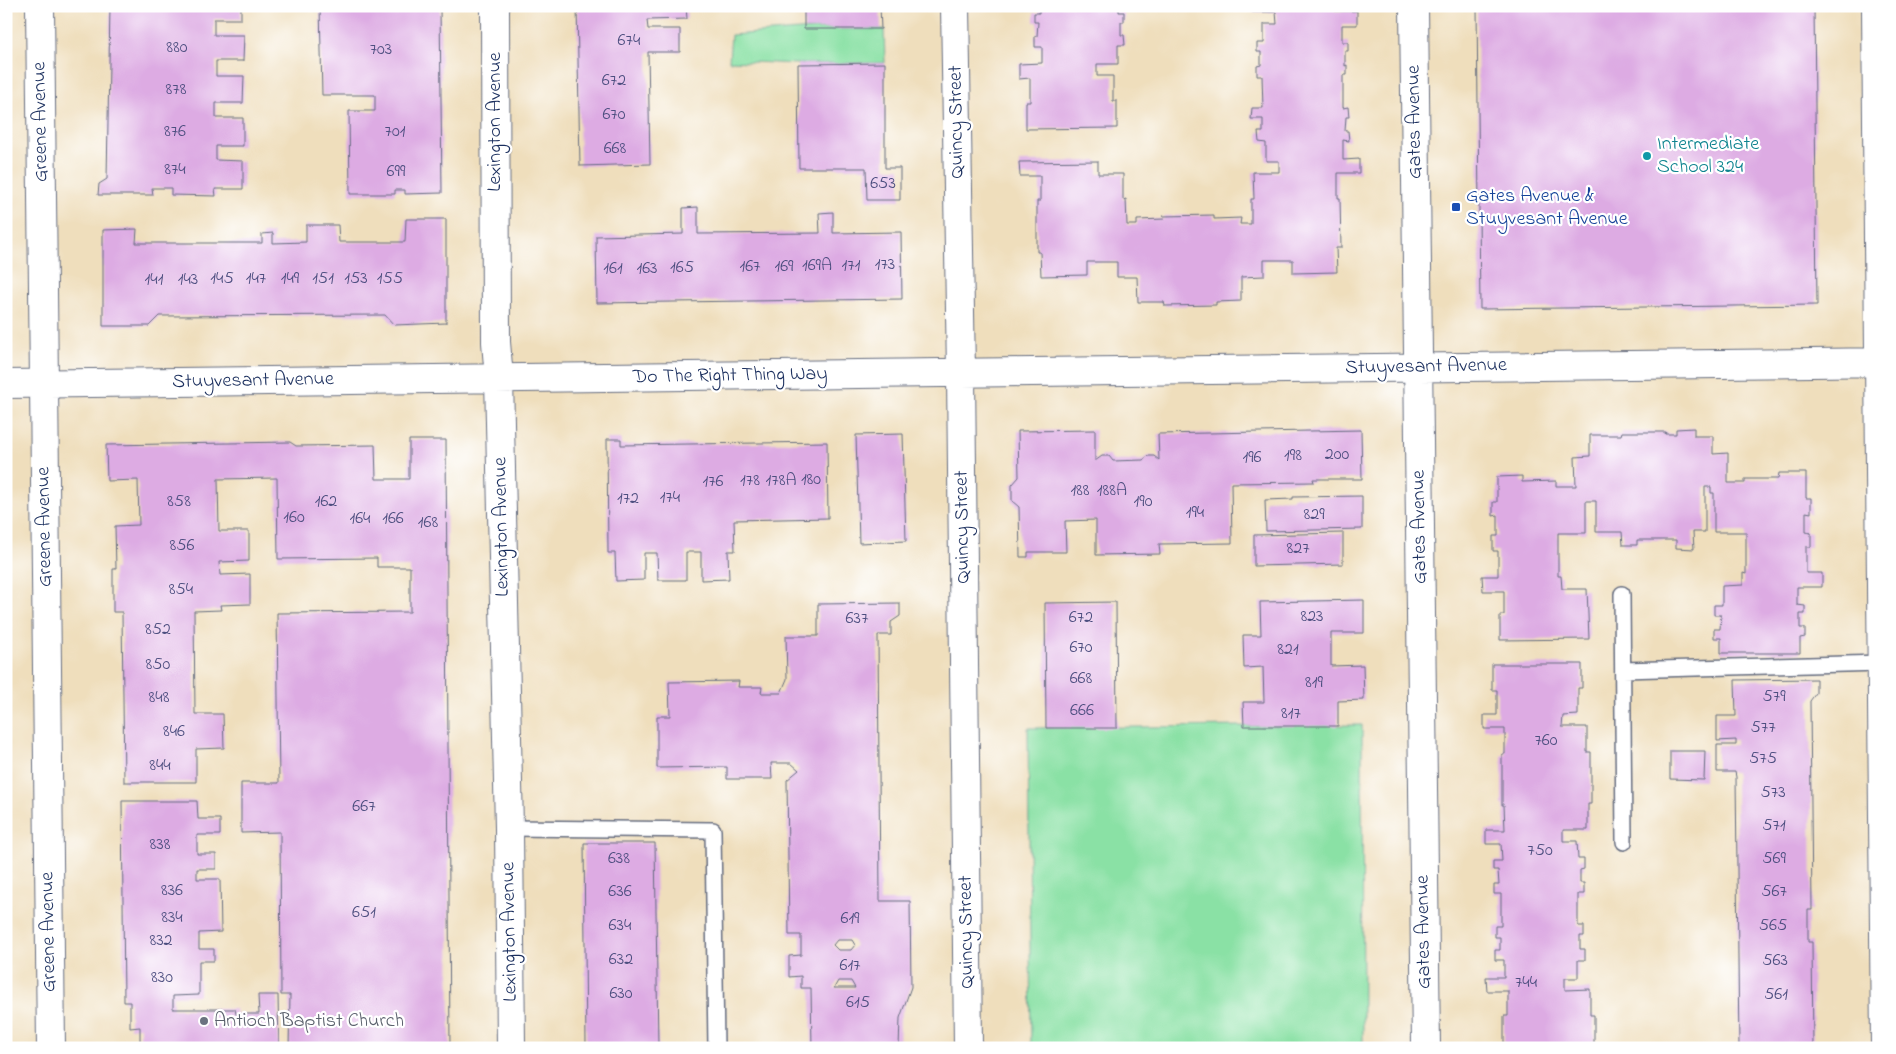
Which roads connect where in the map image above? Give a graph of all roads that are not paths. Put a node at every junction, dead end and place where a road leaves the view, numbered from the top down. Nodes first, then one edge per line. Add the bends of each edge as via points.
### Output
1 (40, 6) edge
2 (495, 6) edge
3 (955, 6) edge
4 (1414, 6) edge
5 (1876, 6) edge
6 (1884, 362) edge
7 (1418, 368) junction
8 (961, 373) junction
9 (499, 378) junction
10 (44, 383) junction
11 (6, 384) edge
12 (1622, 594) dead end
13 (1882, 664) junction
14 (1623, 670) junction
15 (509, 828) junction
16 (1624, 842) dead end
17 (50, 1048) edge
18 (511, 1048) edge
19 (716, 1048) edge
20 (968, 1048) edge
21 (1426, 1048) edge
22 (1885, 1048) edge

1 - 10 street, Greene Avenue
2 - 9 street, Lexington Avenue via 496,342
3 - 8 street, Quincy Street
4 - 7 street, Gates Avenue
5 - 6 street
6 - 7 street, Stuyvesant Avenue
6 - 13 street
7 - 8 street, Stuyvesant Avenue
7 - 21 street, Gates Avenue
8 - 9 street, Do The Right Thing Way
8 - 20 street, Quincy Street
9 - 10 street, Stuyvesant Avenue
9 - 15 street, Lexington Avenue
10 - 11 street, Stuyvesant Avenue
10 - 17 street, Greene Avenue
12 - 14 lane
13 - 14 lane
13 - 22 street
14 - 16 lane
15 - 18 street, Lexington Avenue
15 - 19 lane via 713,830

